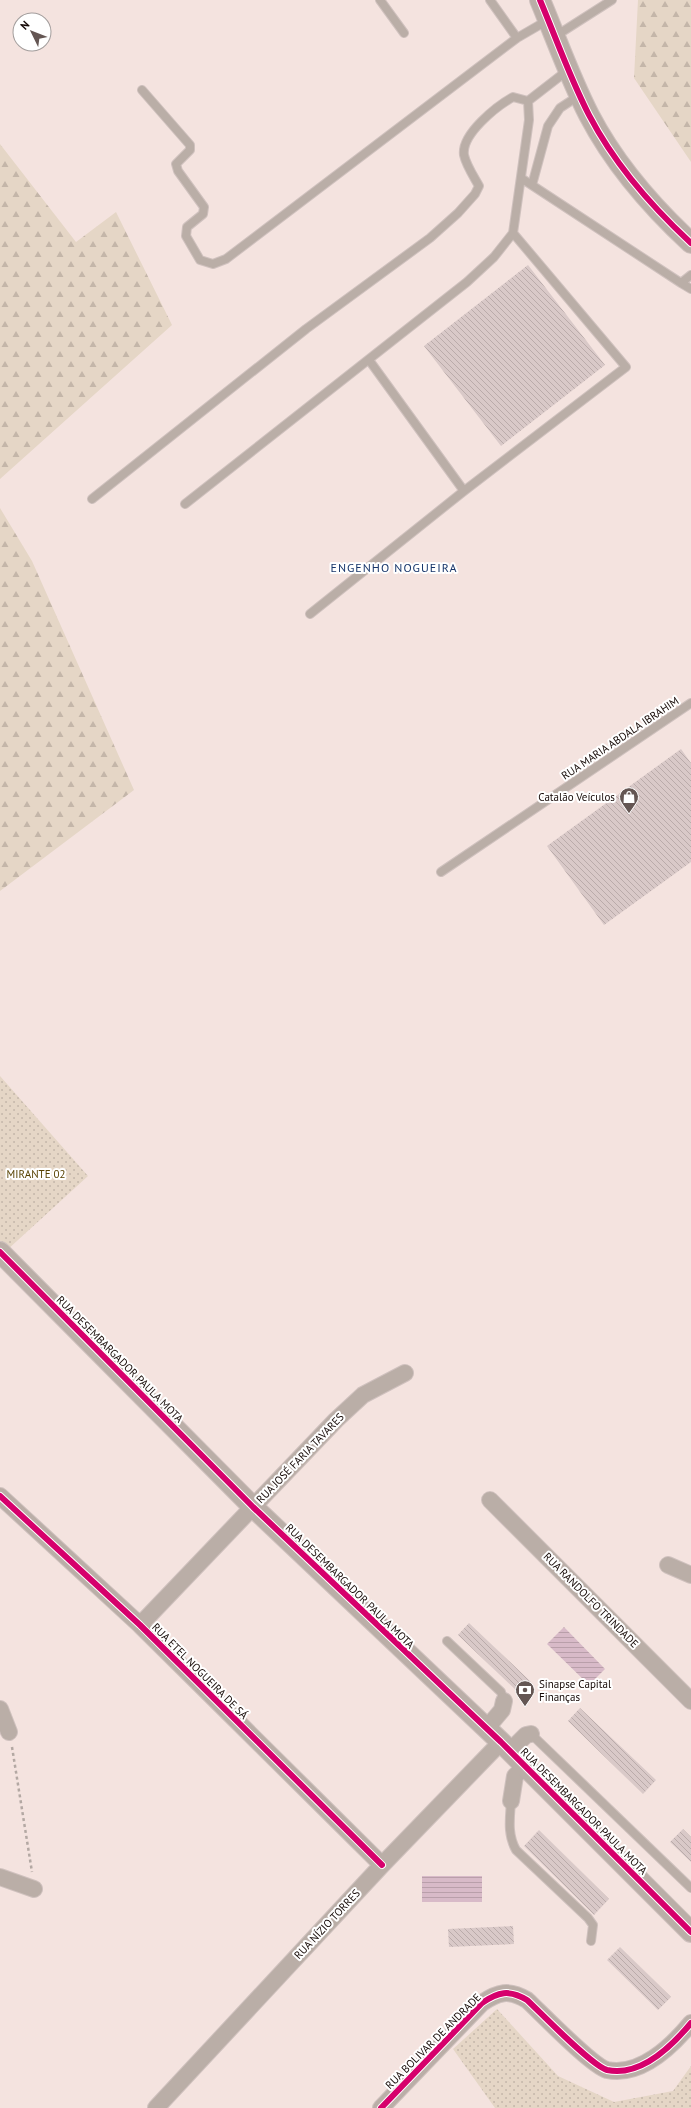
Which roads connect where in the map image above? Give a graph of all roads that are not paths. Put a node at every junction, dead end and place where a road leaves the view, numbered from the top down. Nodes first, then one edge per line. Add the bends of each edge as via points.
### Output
1 (380, 0) edge
2 (490, 0) edge
3 (540, 0) edge
4 (612, 0) edge
5 (551, 28) junction
6 (404, 33) dead end
7 (517, 38) junction
8 (569, 70) junction
9 (142, 90) dead end
10 (580, 94) junction
11 (528, 100) junction
12 (521, 178) junction
13 (532, 185) junction
14 (513, 233) junction
15 (691, 243) edge
16 (691, 275) edge
17 (681, 283) junction
18 (691, 289) edge
19 (369, 360) junction
20 (464, 491) junction
21 (92, 499) dead end
22 (185, 504) dead end
23 (310, 614) dead end
24 (691, 703) edge
25 (441, 872) dead end
26 (0, 1252) edge
27 (405, 1373) dead end
28 (0, 1496) edge
29 (490, 1500) dead end
30 (253, 1507) junction
31 (668, 1565) dead end
32 (691, 1575) edge
33 (140, 1625) junction
34 (447, 1641) dead end
35 (504, 1701) joint
36 (691, 1701) edge
37 (0, 1709) edge
38 (486, 1729) junction
39 (9, 1732) road end
40 (530, 1734) joint
41 (505, 1747) junction
42 (524, 1767) junction
43 (511, 1801) joint
44 (382, 1865) junction
45 (0, 1877) edge
46 (691, 1888) edge
47 (34, 1889) road end
48 (691, 1932) edge
49 (591, 1941) dead end
50 (691, 2023) edge
51 (156, 2108) edge
52 (381, 2108) edge

1 - 6 lane
2 - 7 lane
3 - 5 street
4 - 5 lane
5 - 7 lane
5 - 8 street
7 - 9 lane via 226,259 213,264 200,260 186,236 186,227 203,214 204,207 178,171 176,164 190,150 190,145
8 - 10 street
8 - 11 lane
10 - 13 lane via 560,108 548,126
10 - 15 street via 589,116 618,162 654,207
11 - 12 lane via 529,120
11 - 21 lane via 513,97 498,105 465,143 464,156 479,186 476,194 458,213 430,238 306,329
12 - 13 lane
12 - 14 lane
13 - 17 lane
14 - 19 lane via 494,257 467,282
14 - 20 lane via 626,367
16 - 17 lane
17 - 18 lane
19 - 20 lane
19 - 22 lane
20 - 23 lane
24 - 25 lane, RUA MARIA ABDALA IBRAHIM
26 - 30 street, RUA DESEMBARGADOR PAULA MOTA
27 - 30 street, RUA JOSÉ FARIA TAVARES via 363,1395
28 - 33 street, RUA ETEL NOGUEIRA DE SÁ
29 - 36 street, RUA RANDOLFO TRINDADE
30 - 33 street, RUA JOSÉ FARIA TAVARES
30 - 38 street, RUA DESEMBARGADOR PAULA MOTA
31 - 32 street
33 - 44 street, RUA ETEL NOGUEIRA DE SÁ
34 - 35 lane via 501,1692
35 - 38 street via 502,1710
37 - 39 street
38 - 41 street, RUA DESEMBARGADOR PAULA MOTA
40 - 41 street, RUA NÍZIO TORRES
40 - 46 lane
41 - 42 street, RUA DESEMBARGADOR PAULA MOTA
41 - 44 street, RUA NÍZIO TORRES
42 - 43 street via 515,1776
42 - 48 street, RUA DESEMBARGADOR PAULA MOTA
43 - 49 lane via 511,1841 516,1850 588,1918 593,1925
44 - 51 street, RUA NÍZIO TORRES
45 - 47 street
50 - 52 street, RUA BOLIVAR DE ANDRADE via 664,2050 645,2064 627,2070 607,2070 589,2058 527,2000 516,1993 492,1996 482,2003

